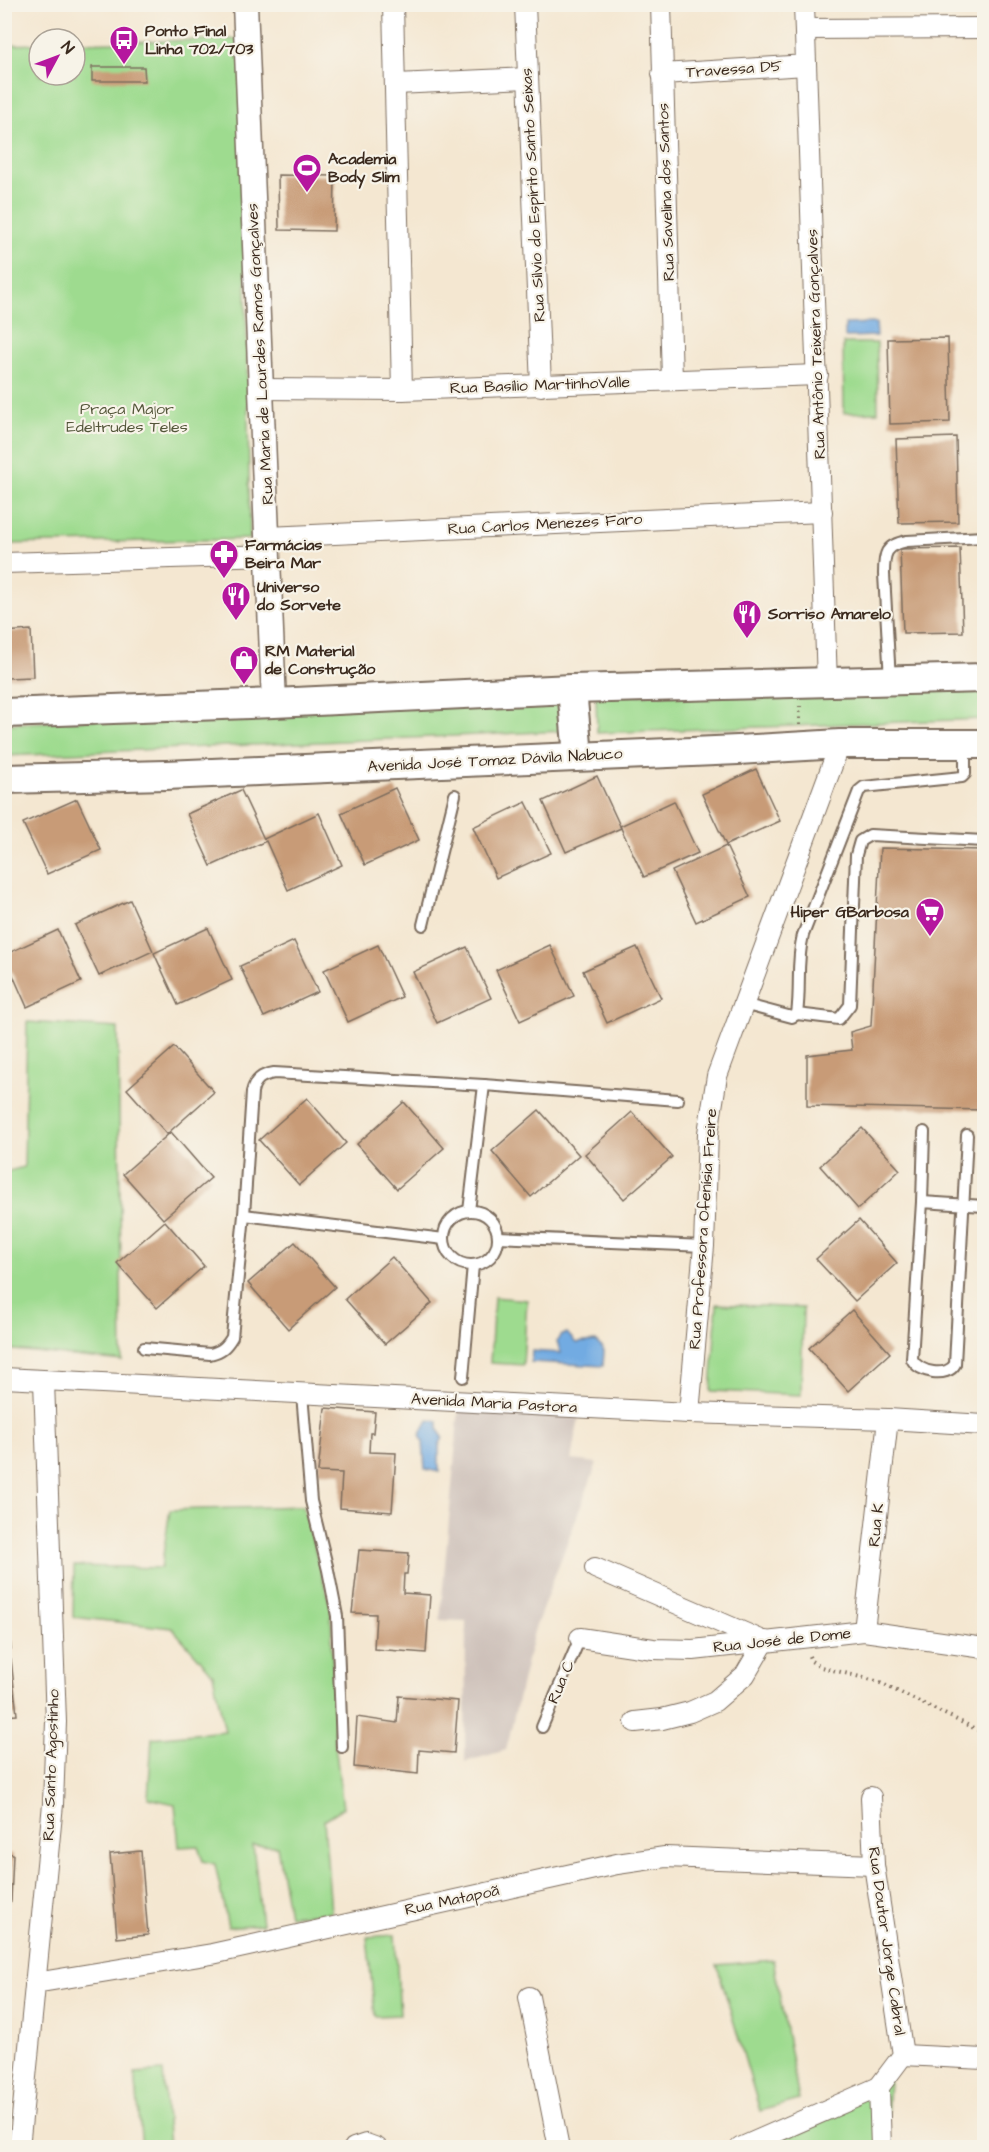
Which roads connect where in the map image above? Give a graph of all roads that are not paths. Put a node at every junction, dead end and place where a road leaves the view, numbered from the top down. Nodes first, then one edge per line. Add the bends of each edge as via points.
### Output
1 (245, 4) edge
2 (393, 4) edge
3 (525, 4) edge
4 (661, 4) edge
5 (804, 4) edge
6 (984, 28) edge
7 (805, 29) junction
8 (806, 65) junction
9 (662, 74) junction
10 (527, 78) junction
11 (396, 84) junction
12 (818, 375) junction
13 (672, 379) junction
14 (541, 386) junction
15 (261, 389) junction
16 (402, 390) junction
17 (822, 512) junction
18 (984, 537) edge
19 (268, 546) junction
20 (4, 563) edge
21 (984, 678) edge
22 (890, 681) junction
23 (814, 684) junction
24 (572, 689) junction
25 (274, 703) junction
26 (4, 713) edge
27 (840, 744) junction
28 (974, 744) edge
29 (578, 756) junction
30 (4, 779) edge
31 (455, 795) dead end
32 (984, 841) edge
33 (423, 925) dead end
34 (743, 1004) junction
35 (797, 1014) junction
36 (484, 1085) junction
37 (678, 1100) dead end
38 (924, 1132) dead end
39 (968, 1135) dead end
40 (922, 1202) junction
41 (962, 1205) junction
42 (984, 1206) edge
43 (469, 1211) junction
44 (244, 1215) junction
45 (498, 1237) junction
46 (444, 1239) junction
47 (704, 1246) junction
48 (472, 1265) junction
49 (144, 1348) dead end
50 (463, 1377) dead end
51 (4, 1378) edge
52 (44, 1381) junction
53 (302, 1394) junction
54 (689, 1413) junction
55 (888, 1419) junction
56 (984, 1425) edge
57 (595, 1568) dead end
58 (864, 1630) junction
59 (580, 1638) joint
60 (765, 1641) junction
61 (984, 1648) edge
62 (635, 1722) dead end
63 (542, 1726) dead end
64 (342, 1747) dead end
65 (871, 1797) dead end
66 (874, 1865) junction
67 (35, 1983) junction
68 (529, 1996) dead end
69 (903, 2055) junction
70 (984, 2059) edge
71 (879, 2087) junction
72 (19, 2148) edge
73 (558, 2148) edge
74 (740, 2148) edge
75 (881, 2148) edge

1 - 15 street, Rua Maria de Lourdes Ramos Gonçalves
2 - 11 street
3 - 10 street, Rua Sílvio do Espírito Santo Seixas
4 - 9 street, Rua Savelina dos Santos
5 - 7 street, Rua Antônio Teixeira Gonçalves
6 - 7 street
7 - 8 street, Rua Antônio Teixeira Gonçalves
8 - 9 street, Travessa D5
8 - 12 street, Rua Antônio Teixeira Gonçalves
9 - 13 street, Rua Savelina dos Santos
10 - 11 street
10 - 14 street, Rua Sílvio do Espírito Santo Seixas
11 - 16 street
12 - 13 street, Rua Basílio MartinhoValle
12 - 17 street, Rua Antônio Teixeira Gonçalves
13 - 14 street, Rua Basílio MartinhoValle
14 - 16 street, Rua Basílio MartinhoValle
15 - 16 street, Rua Basílio MartinhoValle
15 - 19 street, Rua Maria de Lourdes Ramos Gonçalves
17 - 19 street, Rua Carlos Menezes Faro
17 - 23 street, Rua Antônio Teixeira Gonçalves
18 - 22 lane via 907,541 889,548 884,558 884,574
19 - 20 street, Rua Carlos Menezes Faro
19 - 25 street, Rua Maria de Lourdes Ramos Gonçalves
21 - 22 main road
22 - 23 main road
23 - 24 main road
24 - 25 main road
24 - 29 main road
25 - 26 main road
27 - 28 main road, Avenida José Tomaz Dávila Nabuco
27 - 29 main road, Avenida José Tomaz Dávila Nabuco
27 - 34 street, Rua Professora Ofenísia Freire
28 - 35 lane via 962,777 872,785 859,791 803,935 798,954
29 - 30 main road, Avenida José Tomaz Dávila Nabuco
31 - 33 lane
32 - 35 lane via 870,835 860,840 856,855 850,1005 840,1019
34 - 35 lane via 792,1017
34 - 47 street, Rua Professora Ofenísia Freire via 717,1076 708,1133
36 - 37 lane
36 - 43 lane
36 - 44 lane via 264,1075 255,1082 252,1092
38 - 40 lane
39 - 41 lane
40 - 41 lane
40 - 41 lane via 912,1359 920,1369 946,1373 955,1364
41 - 42 lane
43 - 45 lane via 489,1218
43 - 46 lane via 451,1220
44 - 46 lane
44 - 49 lane via 232,1337 226,1346 210,1354
45 - 47 lane
45 - 48 lane via 491,1256
46 - 48 lane via 453,1258
47 - 54 street, Rua Professora Ofenísia Freire
48 - 50 lane
51 - 52 street, Avenida Maria Pastora
52 - 53 street, Avenida Maria Pastora
52 - 67 street, Rua Santo Agostinho via 56,1722 53,1804
53 - 54 street, Avenida Maria Pastora
53 - 64 lane via 310,1501 337,1616
54 - 55 street, Avenida Maria Pastora
55 - 56 street, Avenida Maria Pastora
55 - 58 street, Rua K
57 - 60 street
58 - 60 street, Rua José de Dome
58 - 61 street, Rua José de Dome
59 - 60 street, Rua José de Dome via 653,1649 693,1650
59 - 63 lane, Rua C
60 - 62 street via 745,1675 715,1701 690,1712
65 - 66 street, Rua Doutor Jorge Cabral
66 - 67 street, Rua Matapoã via 656,1858 212,1954
66 - 69 street, Rua Doutor Jorge Cabral
67 - 72 street, Rua Santo Agostinho
68 - 73 street
69 - 70 street
69 - 71 street, Rua Doutor Jorge Cabral
71 - 74 street
71 - 75 street

